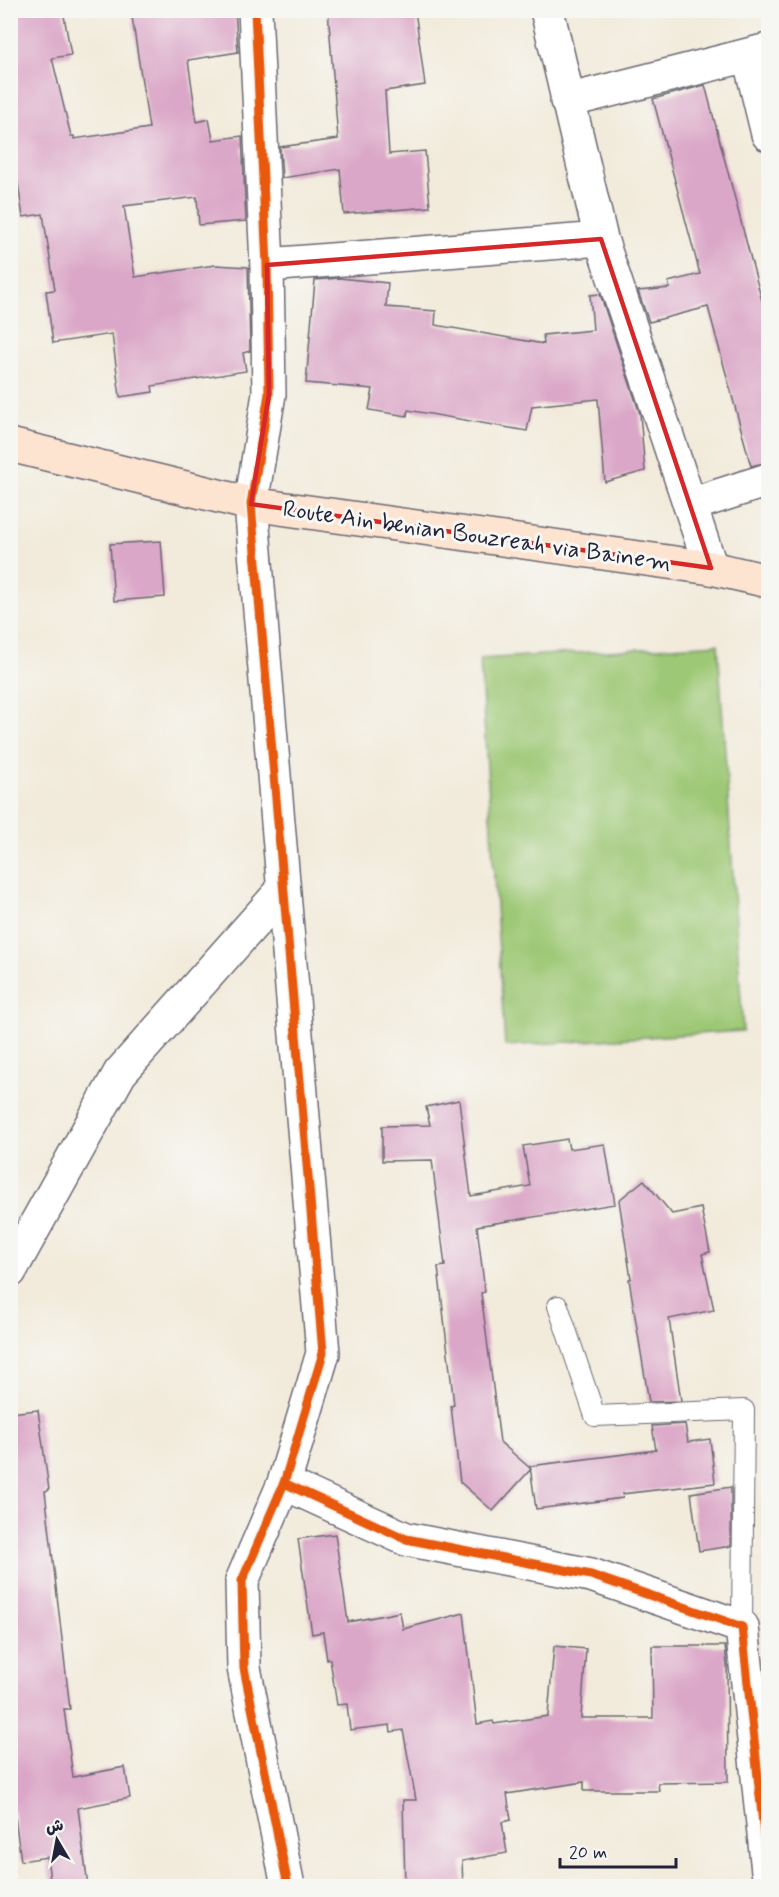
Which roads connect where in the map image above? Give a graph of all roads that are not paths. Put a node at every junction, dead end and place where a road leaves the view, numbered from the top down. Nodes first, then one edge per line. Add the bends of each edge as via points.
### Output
1 (255, 10) edge
2 (547, 10) edge
3 (759, 53) edge
4 (567, 101) junction
5 (768, 134) edge
6 (601, 239) junction
7 (267, 265) junction
8 (10, 445) edge
9 (768, 480) edge
10 (251, 504) junction
11 (690, 505) junction
12 (711, 568) junction
13 (768, 581) edge
14 (283, 890) junction
15 (10, 1271) edge
16 (558, 1306) dead end
17 (284, 1483) junction
18 (742, 1627) junction
19 (768, 1871) edge
20 (288, 1887) edge

1 - 7 street
2 - 4 street
3 - 4 street
3 - 5 street
4 - 6 street
6 - 7 street
6 - 11 street
7 - 10 street via 269,394
8 - 10 main road, Route Ain benian Bouzreah via Bainem
9 - 11 street
10 - 12 main road, Route Ain benian Bouzreah via Bainem
10 - 14 street
11 - 12 street
12 - 13 main road, Route Ain benian Bouzreah via Bainem
14 - 15 street via 120,1073
14 - 17 street via 323,1353
16 - 18 lane via 595,1416 744,1410
17 - 18 street via 406,1539 591,1575
17 - 20 street via 242,1581 244,1668
18 - 19 street

